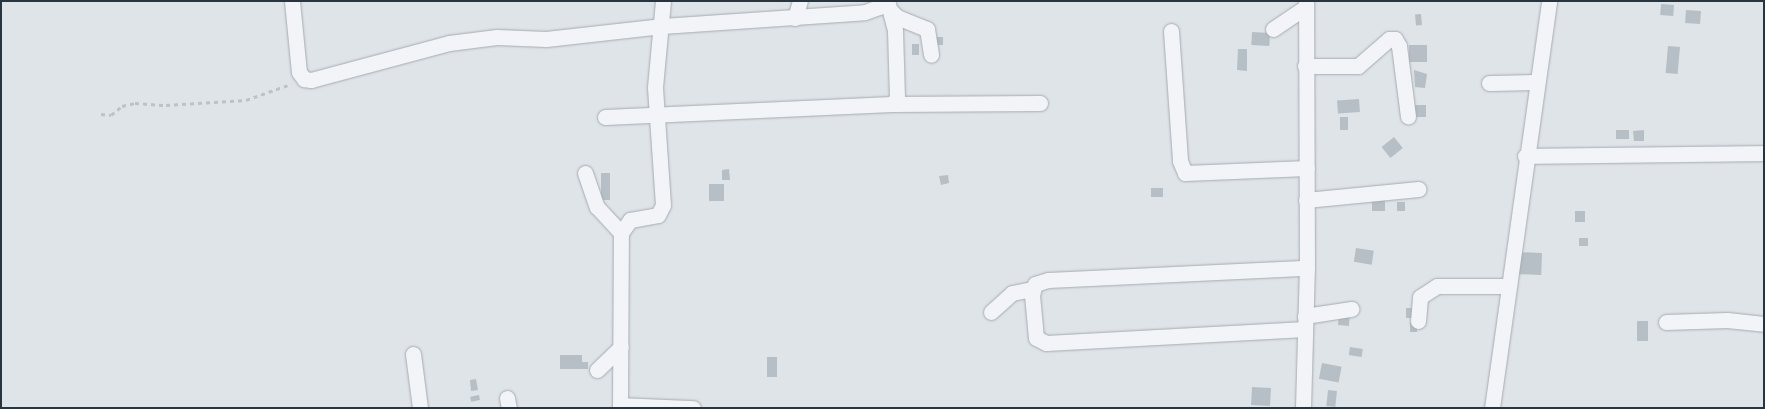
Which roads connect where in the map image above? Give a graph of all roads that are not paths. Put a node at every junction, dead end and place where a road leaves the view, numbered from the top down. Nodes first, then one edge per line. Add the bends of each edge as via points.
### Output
1 (292, 1) edge
2 (664, 1) edge
3 (800, 1) edge
4 (1550, 1) edge
5 (1306, 4) edge
6 (887, 5) edge
7 (795, 18) junction
8 (662, 26) junction
9 (1273, 29) dead end
10 (1171, 31) dead end
11 (931, 55) dead end
12 (1305, 66) junction
13 (1537, 82) junction
14 (1489, 83) dead end
15 (1040, 103) dead end
16 (892, 104) junction
17 (657, 115) junction
18 (1408, 116) dead end
19 (605, 117) dead end
20 (1764, 152) edge
21 (1525, 156) junction
22 (1307, 168) junction
23 (585, 173) dead end
24 (1418, 190) dead end
25 (1306, 200) junction
26 (621, 233) junction
27 (1307, 268) junction
28 (1508, 286) junction
29 (1032, 289) junction
30 (1351, 310) dead end
31 (991, 312) dead end
32 (1418, 321) dead end
33 (1305, 322) junction
34 (1666, 322) dead end
35 (1764, 324) edge
36 (621, 347) junction
37 (413, 354) dead end
38 (597, 370) dead end
39 (620, 406) edge
40 (420, 408) edge
41 (693, 408) edge
42 (1303, 408) edge
43 (1492, 408) edge

1 - 8 street via 299,72 304,79 449,43 497,37 546,39
2 - 8 street
3 - 7 street
4 - 13 street
5 - 9 street
5 - 12 street
6 - 7 street via 865,12
6 - 11 street via 897,17 927,29
6 - 16 street via 897,89 897,98
7 - 8 street
8 - 17 street via 656,87
10 - 22 street via 1180,161 1185,173
12 - 18 street via 1358,66 1389,39 1395,39 1399,46
12 - 22 street
13 - 14 street
13 - 21 street
15 - 16 street
16 - 17 street
17 - 19 street
17 - 26 street via 662,211 658,215 630,220
20 - 21 street
21 - 28 street
22 - 25 street
23 - 26 street via 597,207
24 - 25 street
25 - 27 street
26 - 36 street
27 - 29 street via 1048,280 1039,281
27 - 33 street
28 - 32 street via 1437,286 1420,296
28 - 43 street
29 - 31 street via 1012,293
29 - 33 street via 1036,338 1046,343
30 - 33 street
33 - 42 street
34 - 35 street via 1726,320
36 - 38 street
36 - 39 street
37 - 40 street
39 - 41 street

